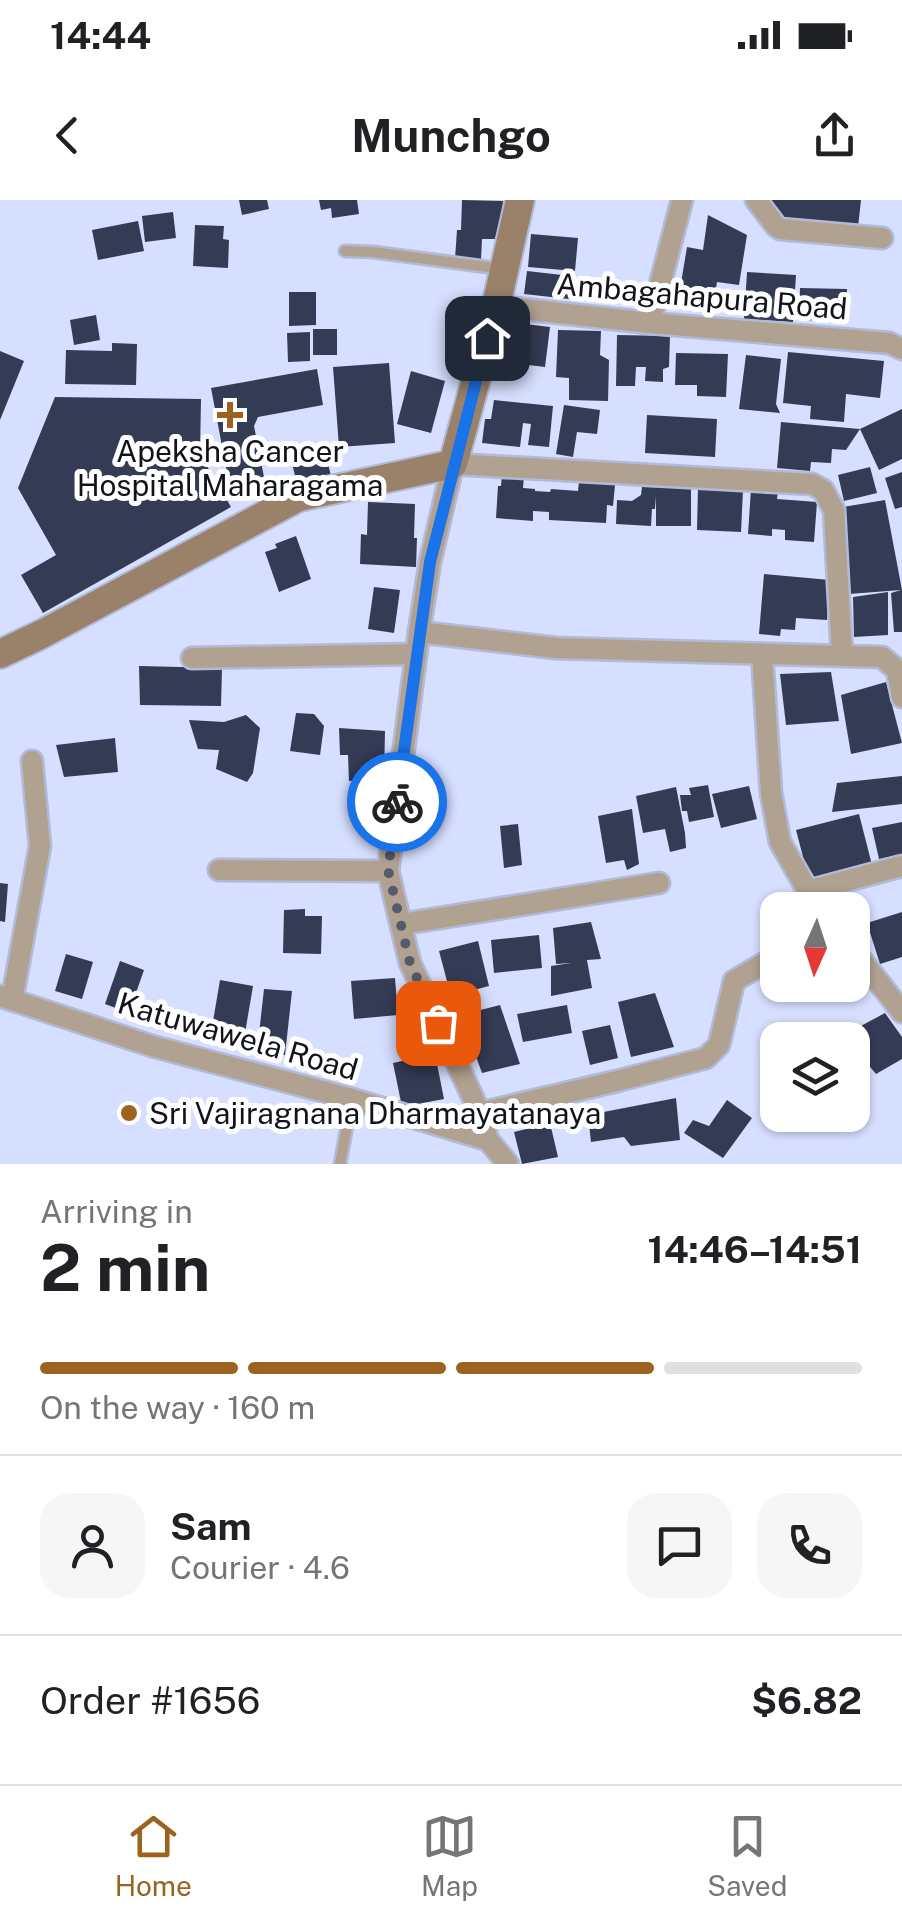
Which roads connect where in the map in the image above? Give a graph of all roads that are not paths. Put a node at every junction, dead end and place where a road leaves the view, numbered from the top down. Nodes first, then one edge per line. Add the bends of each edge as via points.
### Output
1 (520, 200) edge
2 (682, 200) edge
3 (756, 200) edge
4 (882, 238) dead end
5 (345, 251) dead end
6 (504, 270) junction
7 (496, 306) junction
8 (650, 324) junction
9 (902, 349) edge
10 (454, 464) junction
11 (419, 632) junction
12 (0, 654) edge
13 (416, 654) junction
14 (762, 654) junction
15 (842, 655) junction
16 (192, 658) dead end
17 (902, 698) edge
18 (32, 761) dead end
19 (902, 866) edge
20 (219, 870) dead end
21 (388, 870) junction
22 (659, 884) dead end
23 (808, 891) joint
24 (402, 924) junction
25 (760, 966) edge
26 (870, 971) edge
27 (6, 998) edge
28 (902, 1012) edge
29 (352, 1100) junction
30 (480, 1113) junction
31 (488, 1140) junction
32 (340, 1164) edge
33 (508, 1164) edge

1 - 6 street
2 - 8 street
3 - 4 street via 780,229
5 - 6 lane
6 - 7 street
7 - 8 street, Ambagahapura Road
7 - 10 street
8 - 9 street, Ambagahapura Road
10 - 11 street
10 - 12 street via 299,498
10 - 15 street via 812,484 834,510
11 - 13 street
11 - 14 street via 556,648
13 - 16 street
13 - 21 street
14 - 15 street
14 - 23 street via 780,842
15 - 17 street via 882,657 896,670
18 - 27 street via 40,846
19 - 23 street
20 - 21 street
21 - 24 street
22 - 24 street
24 - 30 street via 410,963
25 - 30 street via 734,982 719,1045 706,1058
26 - 28 street
27 - 29 street, Katuwawela Road
29 - 31 street, Katuwawela Road
29 - 32 lane
30 - 31 street
31 - 33 street

